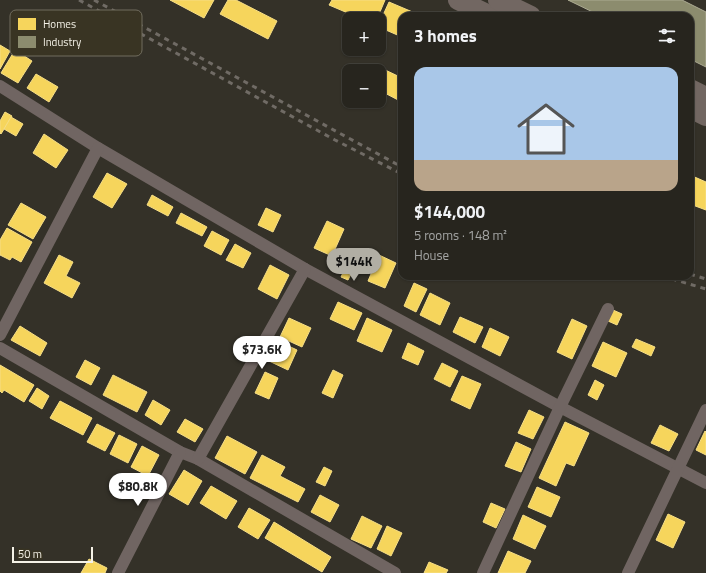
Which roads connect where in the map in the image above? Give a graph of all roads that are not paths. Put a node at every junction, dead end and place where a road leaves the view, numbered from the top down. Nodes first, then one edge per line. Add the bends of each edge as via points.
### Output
1 (458, 0) edge
2 (498, 0) edge
3 (483, 12) edge
4 (523, 12) edge
5 (0, 86) edge
6 (694, 91) edge
7 (706, 96) edge
8 (694, 110) edge
9 (706, 116) edge
10 (98, 148) junction
11 (305, 269) junction
12 (608, 309) dead end
13 (0, 335) edge
14 (0, 348) edge
15 (560, 407) junction
16 (706, 410) edge
17 (180, 452) junction
18 (198, 459) junction
19 (678, 469) junction
20 (706, 483) edge
21 (118, 573) edge
22 (395, 573) edge
23 (483, 573) edge
24 (628, 573) edge

1 - 3 highway
2 - 4 highway
5 - 10 street
6 - 7 highway
8 - 9 highway
10 - 11 street
10 - 13 street
11 - 15 street
11 - 18 street
12 - 15 street
14 - 17 street
15 - 19 street
15 - 23 street
16 - 19 street
17 - 18 street
17 - 21 street
18 - 22 street
19 - 20 street
19 - 24 street

